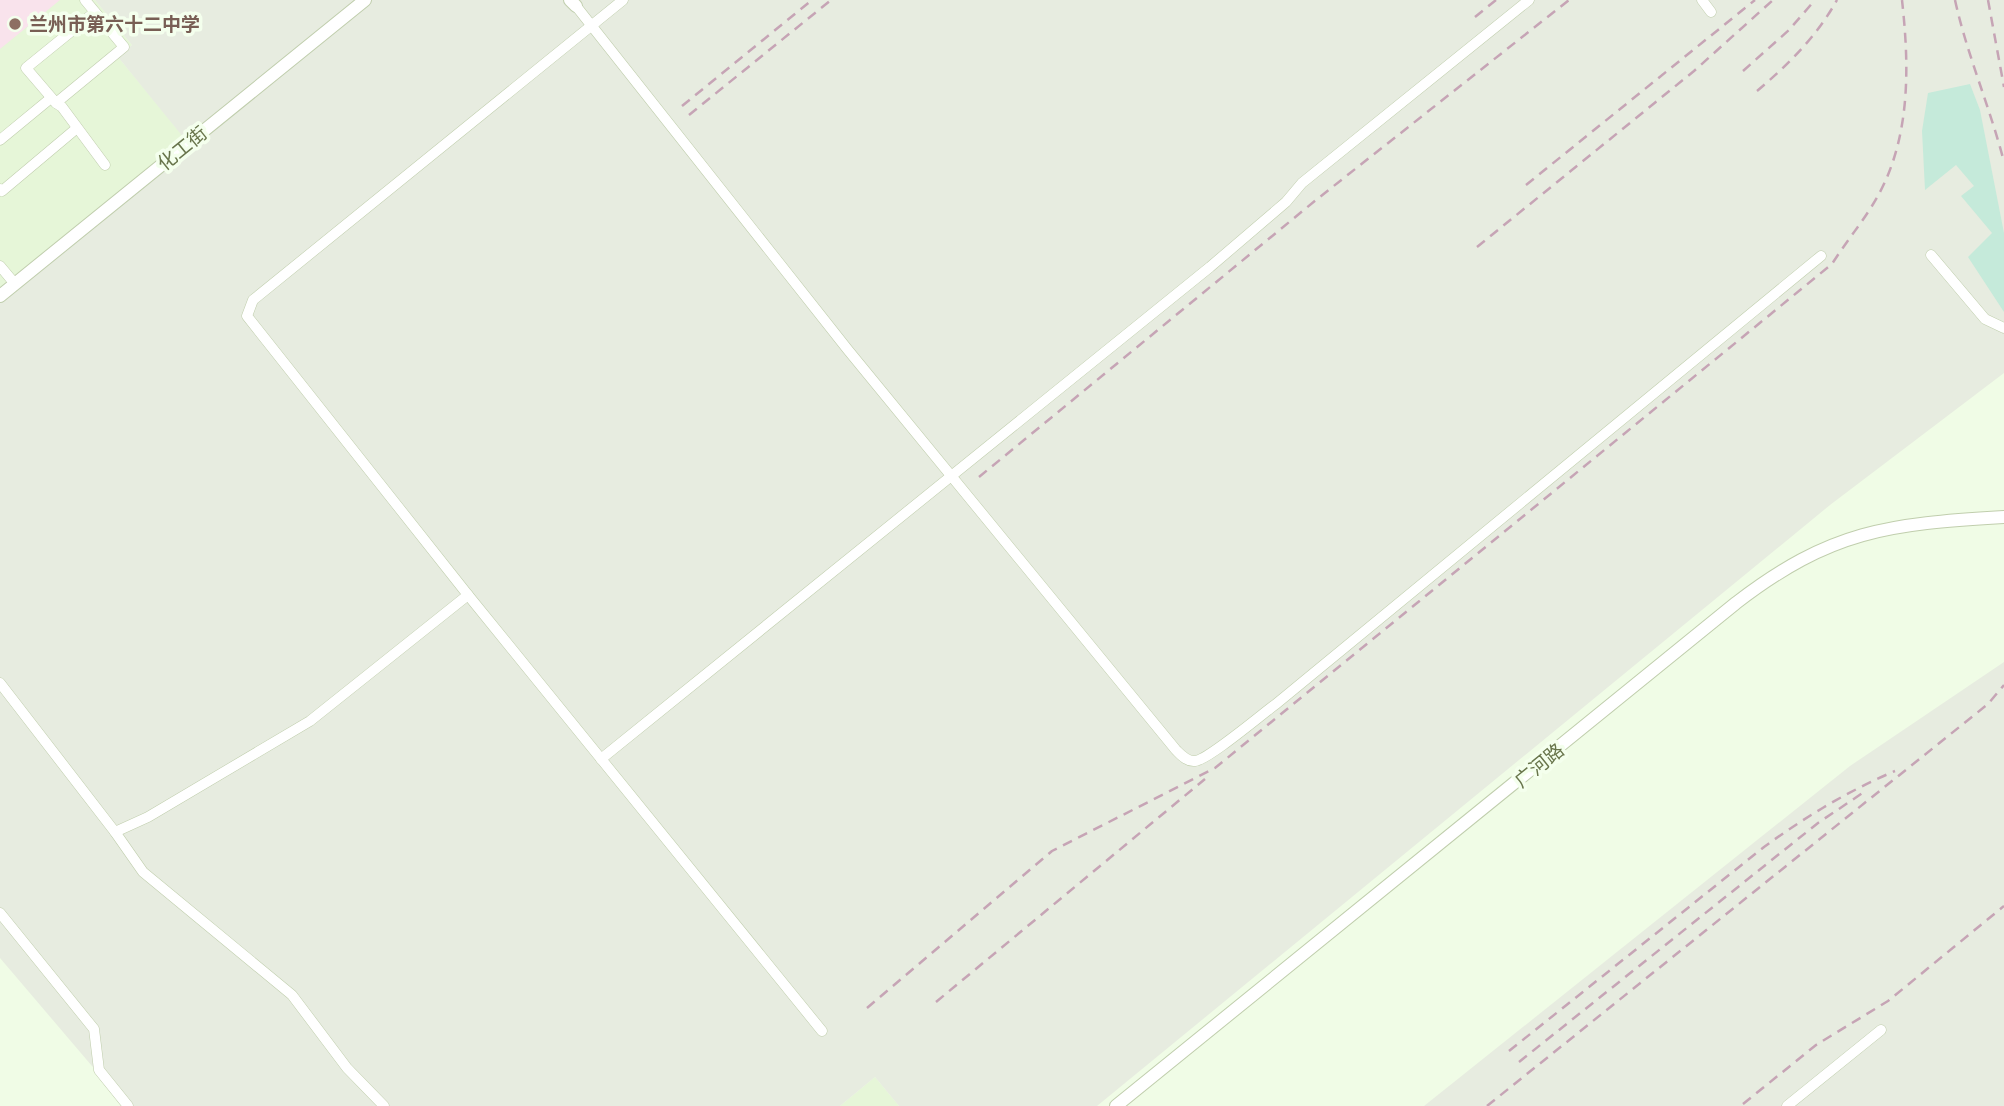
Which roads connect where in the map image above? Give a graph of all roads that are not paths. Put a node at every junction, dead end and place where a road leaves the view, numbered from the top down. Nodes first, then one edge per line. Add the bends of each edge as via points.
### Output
1 (85, 0) edge
2 (365, 0) edge
3 (623, 0) edge
4 (1529, 0) edge
5 (1702, 0) edge
6 (573, 3) edge
7 (94, 12) junction
8 (1712, 12) dead end
9 (591, 26) junction
10 (53, 101) junction
11 (77, 128) junction
12 (0, 140) edge
13 (104, 165) dead end
14 (0, 189) edge
15 (1931, 255) dead end
16 (1821, 256) dead end
17 (0, 266) edge
18 (15, 284) junction
19 (0, 296) edge
20 (2004, 328) edge
21 (950, 476) junction
22 (2004, 517) edge
23 (468, 595) junction
24 (0, 683) edge
25 (601, 759) junction
26 (115, 832) junction
27 (0, 913) edge
28 (1881, 1030) dead end
29 (822, 1031) dead end
30 (128, 1106) edge
31 (384, 1106) edge
32 (1116, 1106) edge
33 (1787, 1106) edge

1 - 7 street
2 - 18 street, 化工街
3 - 9 street
4 - 21 street via 1302,183 1210,267
5 - 8 street
6 - 9 street
7 - 10 street via 26,68
7 - 10 street via 124,47
9 - 21 street
9 - 23 street via 264,291 247,310 252,326
10 - 11 street
10 - 12 street
11 - 13 street
11 - 14 street
15 - 20 street via 1985,319
16 - 21 street via 1276,704 1194,761 1176,750
17 - 18 street
18 - 19 street, 化工街
21 - 25 street
22 - 32 street, 广河路 via 1884,528 1834,542 1793,563 1736,603
23 - 25 street
23 - 26 street via 310,721
24 - 26 street
25 - 29 street
26 - 31 street via 143,872 292,995 347,1068
27 - 30 street via 94,1029 99,1070
28 - 33 street

